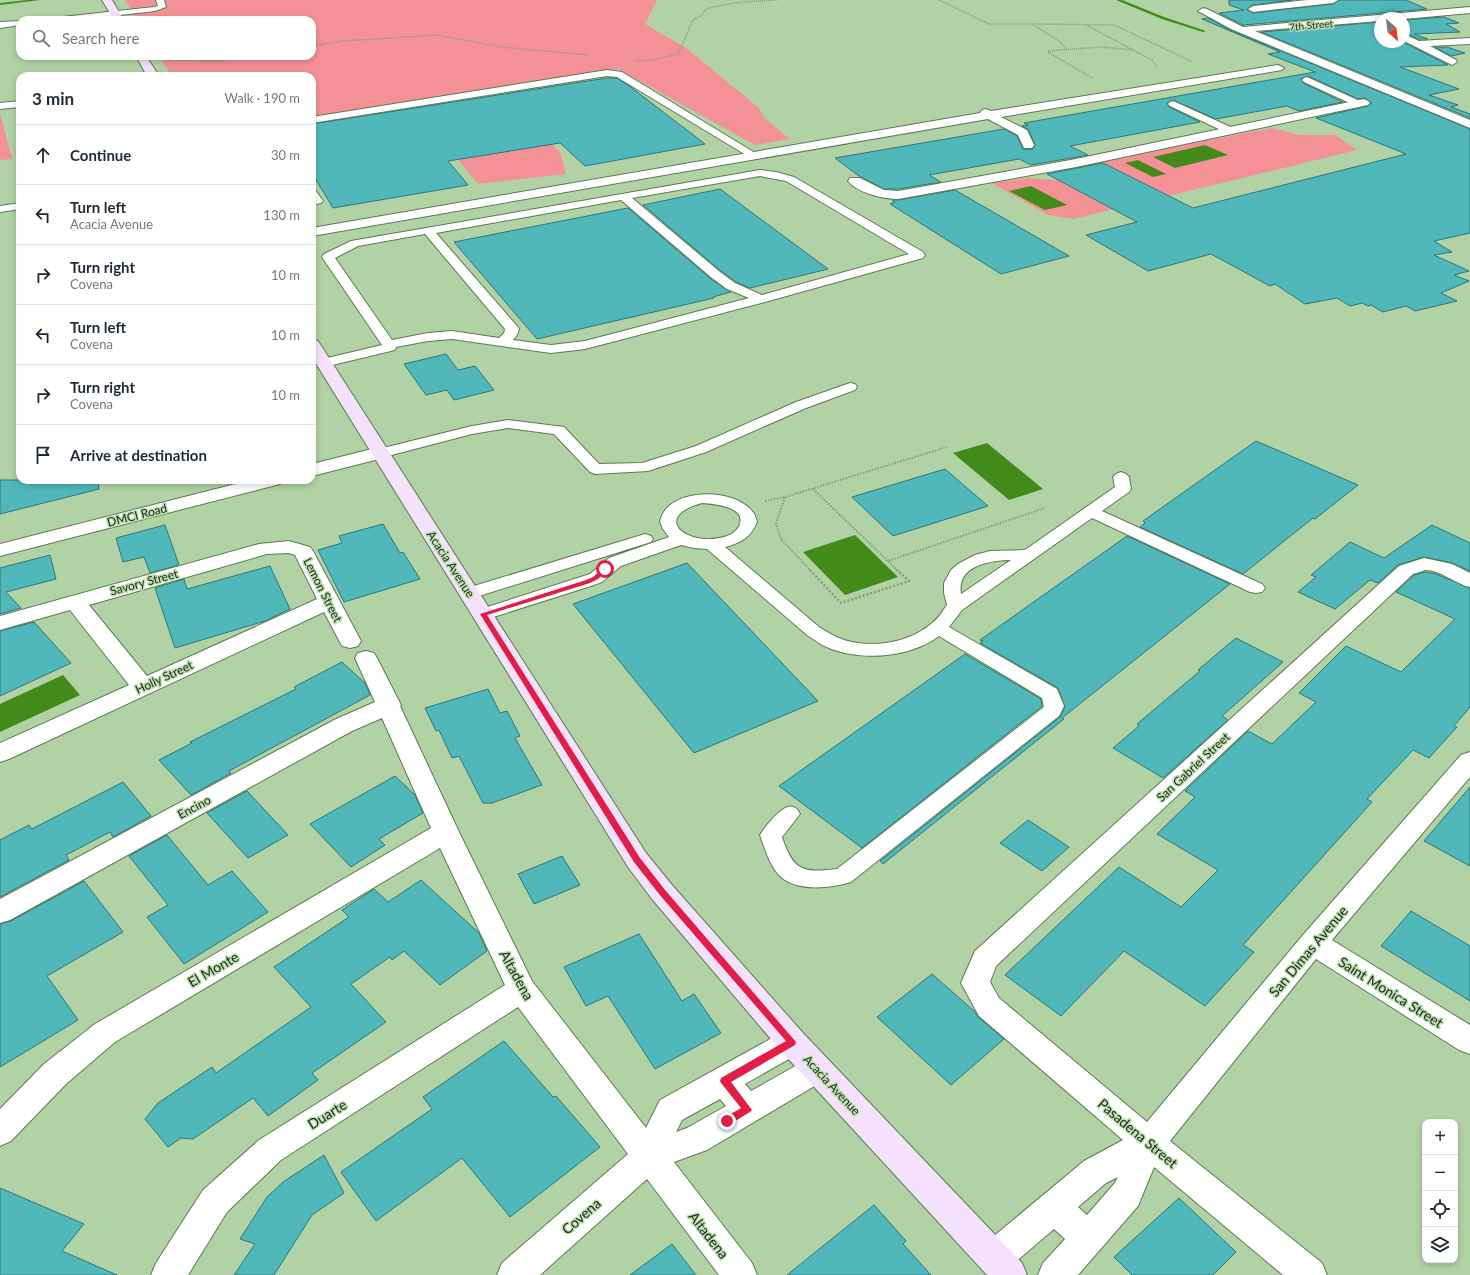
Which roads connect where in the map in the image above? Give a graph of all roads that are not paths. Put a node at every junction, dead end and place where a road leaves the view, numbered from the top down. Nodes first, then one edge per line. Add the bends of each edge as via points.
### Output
1 (107, 0) edge
2 (160, 0) edge
3 (1333, 0) edge
4 (1253, 9) dead end
5 (1470, 10) edge
6 (1203, 11) dead end
7 (116, 16) edge
8 (122, 16) edge
9 (1410, 16) edge
10 (1374, 19) edge
11 (1366, 20) junction
12 (16, 23) edge
13 (1374, 23) edge
14 (0, 25) edge
15 (1241, 29) junction
16 (1410, 40) edge
17 (1470, 41) edge
18 (1419, 44) junction
19 (143, 60) edge
20 (1452, 62) dead end
21 (1278, 68) dead end
22 (151, 72) edge
23 (1307, 80) dead end
24 (16, 104) edge
25 (1172, 104) dead end
26 (1362, 104) joint
27 (0, 106) edge
28 (990, 114) junction
29 (969, 118) junction
30 (316, 119) edge
31 (1470, 124) edge
32 (988, 129) dead end
33 (1231, 131) junction
34 (1009, 139) dead end
35 (1028, 145) junction
36 (751, 154) junction
37 (1062, 166) junction
38 (607, 178) junction
39 (855, 181) dead end
40 (625, 198) junction
41 (16, 207) edge
42 (0, 210) edge
43 (316, 226) edge
44 (316, 231) edge
45 (428, 231) junction
46 (761, 299) junction
47 (501, 343) junction
48 (388, 344) junction
49 (318, 353) edge
50 (850, 388) dead end
51 (380, 453) junction
52 (316, 469) edge
53 (1121, 477) dead end
54 (257, 484) edge
55 (1092, 512) junction
56 (676, 535) junction
57 (713, 545) junction
58 (289, 547) joint
59 (0, 550) edge
60 (1029, 555) junction
61 (540, 571) junction
62 (1470, 581) edge
63 (1256, 588) dead end
64 (556, 591) junction
65 (74, 601) junction
66 (328, 602) junction
67 (477, 603) junction
68 (956, 606) junction
69 (0, 623) edge
70 (938, 628) junction
71 (358, 650) joint
72 (143, 687) junction
73 (389, 705) junction
74 (0, 754) edge
75 (1470, 761) edge
76 (790, 814) dead end
77 (446, 832) junction
78 (0, 912) edge
79 (1313, 943) junction
80 (975, 984) joint
81 (522, 990) junction
82 (1470, 1041) edge
83 (792, 1042) junction
84 (817, 1069) junction
85 (724, 1081) junction
86 (747, 1110) junction
87 (2, 1124) edge
88 (1149, 1143) junction
89 (649, 1156) junction
90 (1055, 1208) junction
91 (1088, 1238) junction
92 (1002, 1267) edge
93 (168, 1275) edge
94 (514, 1275) edge
95 (740, 1275) edge
96 (1055, 1275) edge
97 (1310, 1275) edge

1 - 7 street
2 - 8 lane via 162,7
3 - 4 street
5 - 9 street
6 - 15 street
10 - 11 street, 7th Street
11 - 13 street
11 - 15 street, 7th Street
12 - 14 lane
15 - 31 street
16 - 18 street
17 - 18 street
18 - 20 street
19 - 22 street
21 - 28 street
23 - 26 lane
24 - 27 lane
25 - 33 lane
26 - 33 street
28 - 29 street
28 - 35 street via 1023,132
28 - 36 street via 981,110
29 - 32 street
29 - 36 street
30 - 36 lane via 607,73 619,74
33 - 37 street
34 - 35 street
35 - 37 street
36 - 38 street
37 - 39 street via 898,195 869,190
38 - 43 street
38 - 44 street
40 - 45 lane
40 - 46 lane via 716,275 731,286
40 - 46 lane via 760,174 783,177 919,255
41 - 42 lane
45 - 47 lane via 512,329
45 - 48 lane via 355,244 328,257
46 - 47 lane via 585,345 551,349
47 - 48 lane via 452,335
48 - 49 lane
49 - 51 street, Acacia Avenue
50 - 51 lane via 801,405 701,449 642,468 595,469 559,430 508,424 472,430
51 - 52 street
51 - 67 street, Acacia Avenue
53 - 55 lane via 1123,489
54 - 59 street, DMCI Road
55 - 60 lane
55 - 63 lane
56 - 57 lane via 696,544
56 - 57 lane via 668,522 670,514 677,506 702,498 717,498 742,507 749,516 749,525 743,534 730,541
56 - 61 lane
56 - 64 lane via 615,562 596,578
57 - 70 lane via 813,631 830,641 855,648 881,649 906,646
58 - 65 street, Savory Street via 266,548
58 - 66 street, Lemon Street via 303,551
60 - 68 lane
60 - 68 lane via 995,555 972,562 961,569 951,587
61 - 64 lane
61 - 67 lane
62 - 80 street, San Gabriel Street via 1445,568 1424,564 1406,570 985,958
64 - 67 lane
65 - 69 street, Savory Street
65 - 72 street
66 - 71 street, Lemon Street
66 - 72 street, Holly Street
67 - 83 street, Acacia Avenue via 637,860
68 - 70 lane
70 - 76 lane via 1050,694 1054,706 1052,711 843,876 823,880 806,878 790,872 777,853 771,836
71 - 73 street, Altadena
72 - 74 street, Holly Street
73 - 77 street, Altadena
73 - 78 street, Encino via 344,725
75 - 79 street, San Dimas Avenue
77 - 81 street, Altadena
77 - 87 street, El Monte via 104,1033 55,1074
79 - 82 street, Saint Monica Street
79 - 88 street, San Dimas Avenue
80 - 88 street, Pasadena Street via 989,1007
81 - 89 street, Altadena
81 - 93 street, Duarte via 270,1150 215,1201
83 - 84 street, Acacia Avenue
83 - 85 street, Covena
84 - 86 street, Covena
84 - 92 street, Acacia Avenue
85 - 86 street
85 - 89 street, Covena via 671,1110
86 - 89 street, Covena via 696,1140
88 - 90 street, San Dimas Avenue via 1095,1172
88 - 91 street, San Dimas Avenue via 1126,1195
88 - 97 street, Pasadena Street
89 - 94 street, Covena
89 - 95 street, Altadena
90 - 91 street
90 - 92 street, San Dimas Avenue
91 - 96 street, San Dimas Avenue

